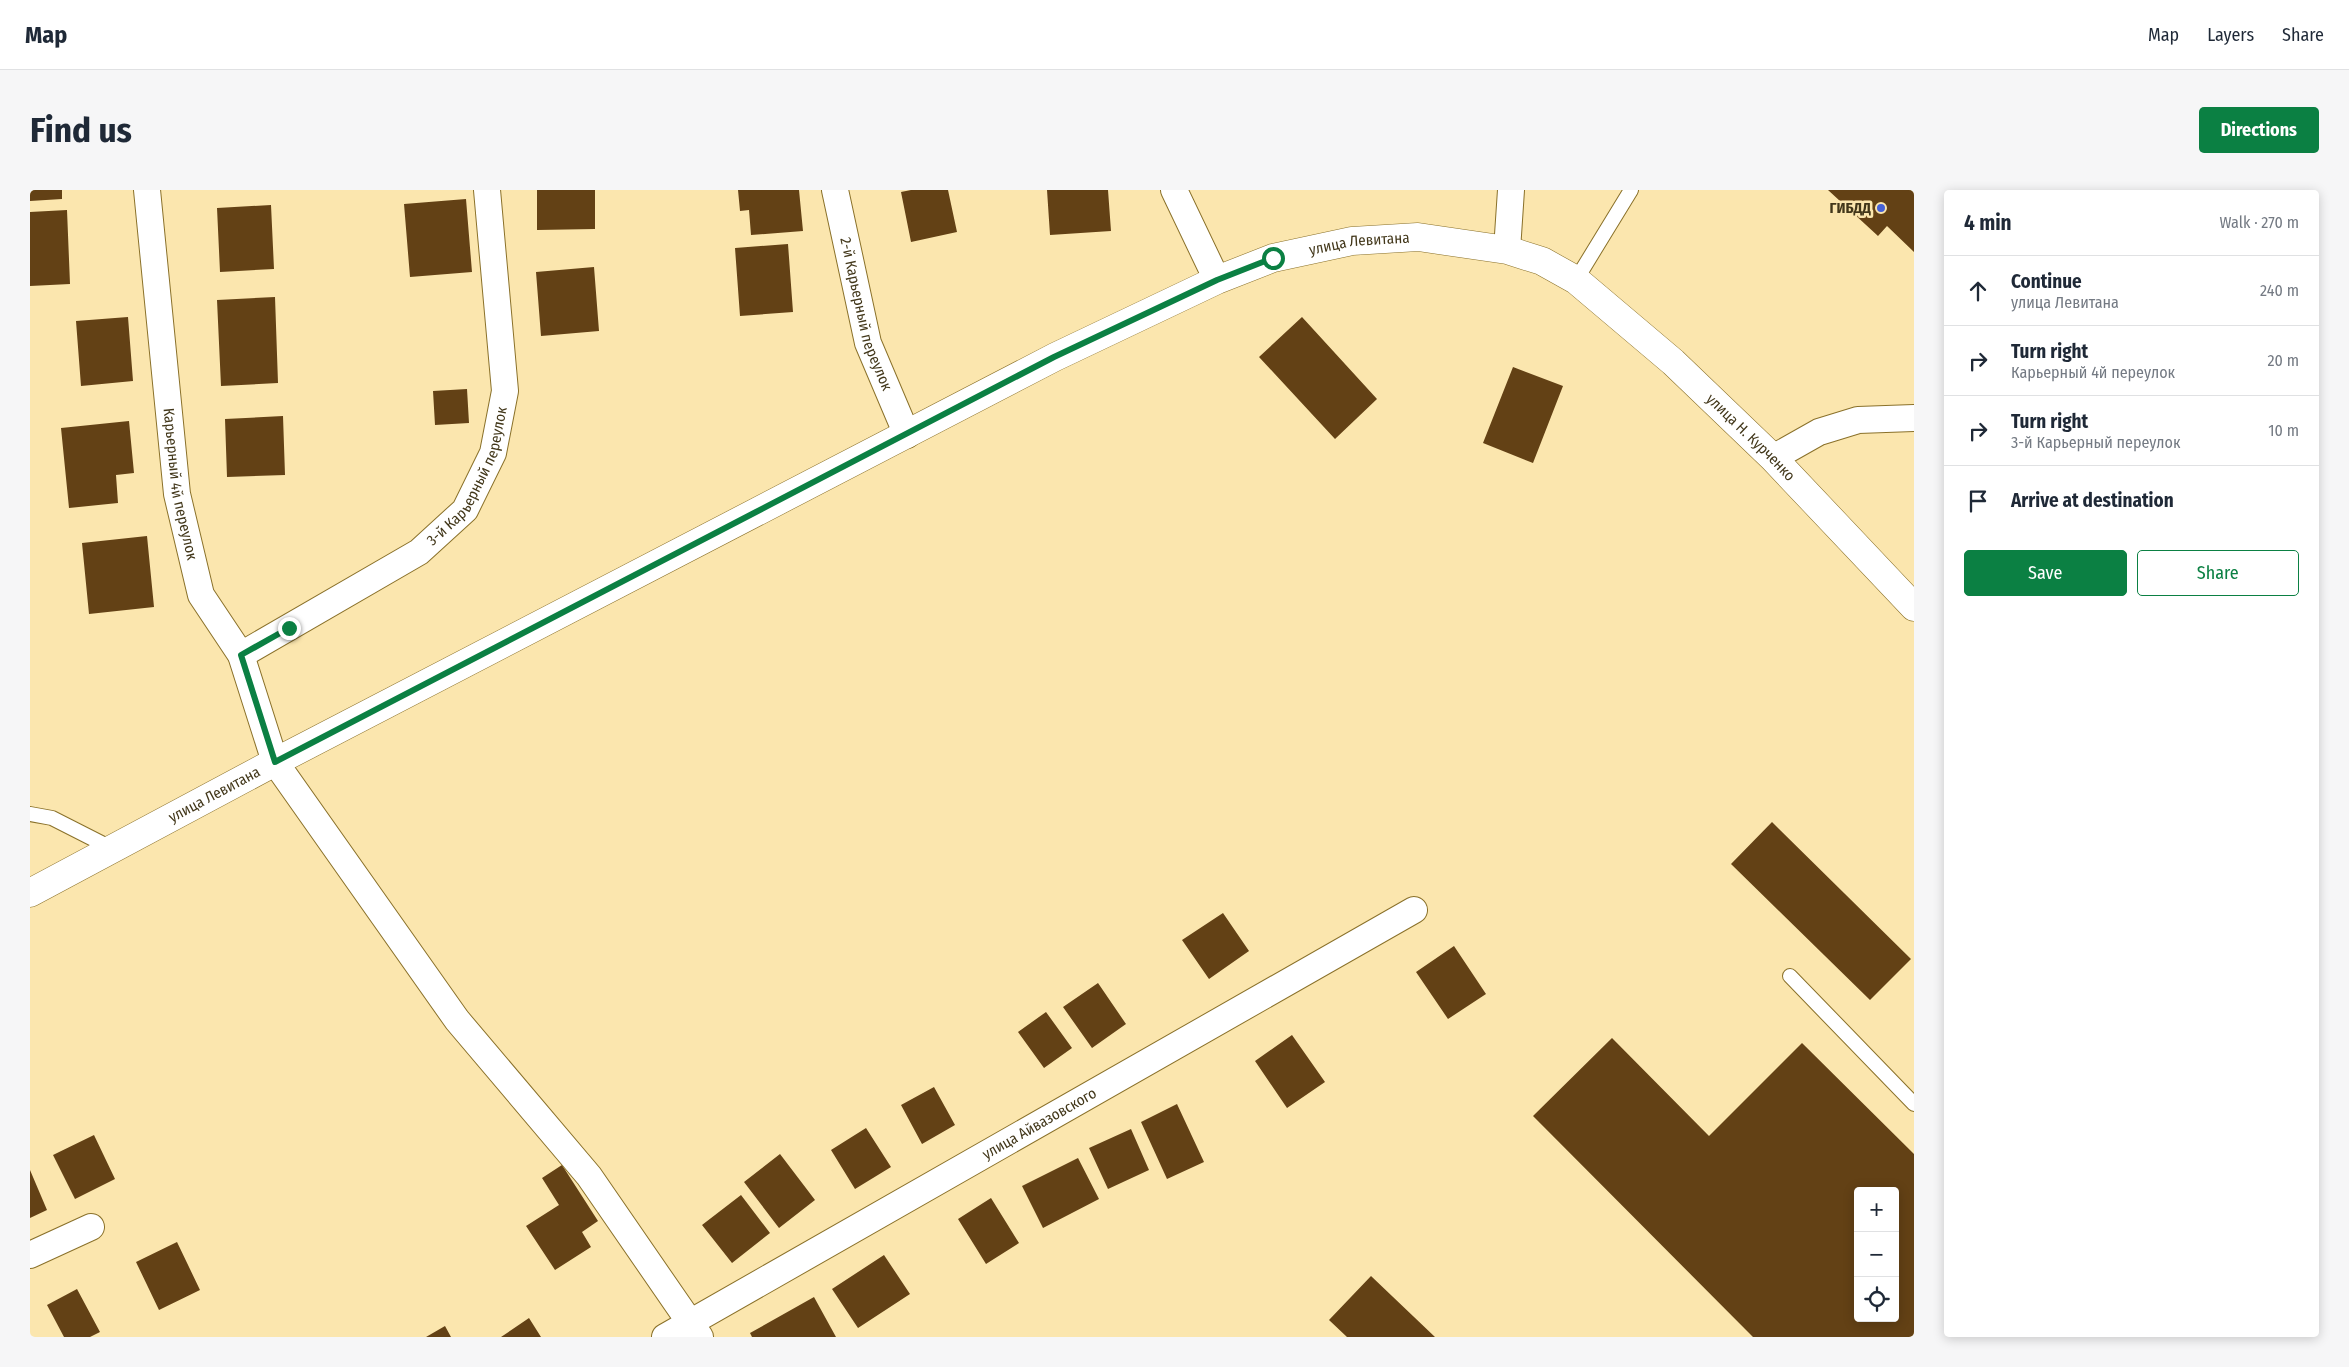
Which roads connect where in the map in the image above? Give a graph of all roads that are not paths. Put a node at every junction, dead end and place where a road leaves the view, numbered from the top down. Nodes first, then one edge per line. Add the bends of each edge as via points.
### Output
1 (147, 190) edge
2 (487, 190) edge
3 (835, 190) edge
4 (1174, 190) edge
5 (1511, 190) edge
6 (1631, 190) edge
7 (1507, 250) junction
8 (1217, 280) junction
9 (1576, 280) junction
10 (1914, 418) edge
11 (907, 435) junction
12 (1773, 458) junction
13 (1914, 607) edge
14 (241, 655) junction
15 (275, 762) junction
16 (30, 814) edge
17 (113, 849) junction
18 (30, 893) edge
19 (1414, 910) dead end
20 (1790, 976) dead end
21 (1914, 1104) edge
22 (91, 1227) dead end
23 (30, 1255) edge
24 (695, 1330) edge
25 (665, 1337) edge

1 - 14 street, Карьерный 4й переулок via 177,494 201,595
2 - 14 street, 3-й Карьерный переулок via 505,392 493,453 465,510 418,552
3 - 11 street, 2-й Карьерный переулок via 868,342
4 - 8 street
5 - 7 street
6 - 9 lane
7 - 8 main road, улица Левитана via 1418,237 1352,242 1273,258
7 - 9 main road, улица Левитана via 1542,261
8 - 11 main road, улица Левитана via 1054,357
9 - 12 main road, улица Н. Курченко via 1673,362
10 - 12 street via 1858,420 1820,432
11 - 15 main road, улица Левитана
12 - 13 main road, улица Н. Курченко
14 - 15 street, Карьерный 4й переулок
15 - 17 main road, улица Левитана
15 - 24 street, Карьерный 4й переулок via 457,1020 589,1176
16 - 17 lane via 52,818
17 - 18 main road, улица Левитана
19 - 24 street, улица Айвазовского
20 - 21 lane
22 - 23 street
24 - 25 street, улица Айвазовского

